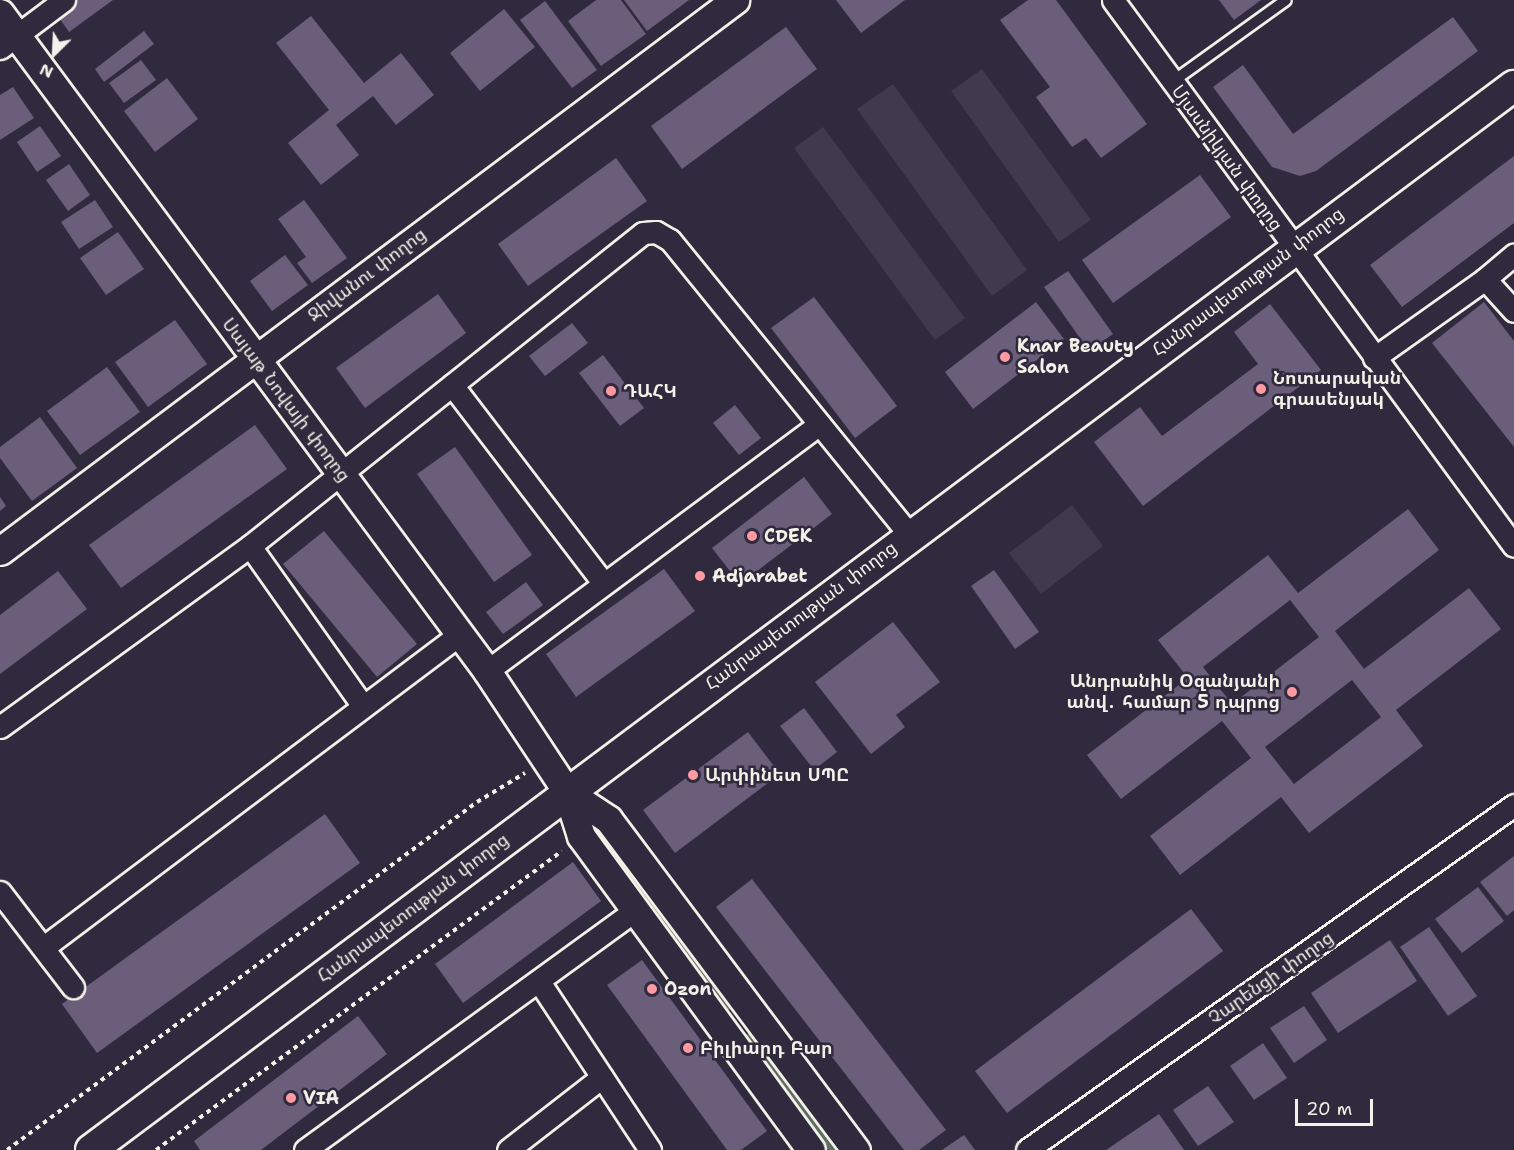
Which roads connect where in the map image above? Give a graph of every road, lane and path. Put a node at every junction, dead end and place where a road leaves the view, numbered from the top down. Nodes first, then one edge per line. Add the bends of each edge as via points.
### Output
1 (64, 0) edge
2 (735, 0) edge
3 (1113, 0) edge
4 (1286, 0) edge
5 (0, 13) edge
6 (8, 42) edge
7 (1172, 82) junction
8 (1514, 86) edge
9 (1293, 249) junction
10 (1514, 255) edge
11 (1485, 279) junction
12 (1514, 311) edge
13 (1374, 358) junction
14 (254, 360) junction
15 (452, 385) junction
16 (819, 424) junction
17 (342, 473) junction
18 (909, 534) junction
19 (250, 546) junction
20 (1514, 546) edge
21 (0, 551) edge
22 (604, 584) junction
23 (460, 634) junction
24 (487, 671) junction
25 (363, 706) junction
26 (0, 727) edge
27 (546, 760) junction
28 (567, 792) junction
29 (1514, 805) edge
30 (581, 836) junction
31 (0, 891) edge
32 (635, 910) junction
33 (44, 947) junction
34 (540, 982) junction
35 (73, 987) dead end
36 (755, 1015) junction
37 (727, 1035) junction
38 (602, 1077) junction
39 (7, 1150) edge
40 (91, 1150) edge
41 (156, 1150) edge
42 (305, 1150) edge
43 (508, 1150) edge
44 (650, 1150) edge
45 (811, 1150) edge
46 (856, 1150) edge
47 (1027, 1150) edge

1 - 6 street
2 - 14 street, Ջիվանու փողոց
3 - 7 street, Մյասնիկյան փողոց
4 - 7 lane
5 - 6 street, Սայաթ Նովայի փողոց
6 - 14 street, Սայաթ Նովայի փողոց
7 - 9 street, Մյասնիկյան փողոց
8 - 9 main road, Հանրապետության փողոց
9 - 13 street, Մյասնիկյան փողոց
9 - 18 main road, Հանրապետության փողոց
10 - 11 street
11 - 12 street
11 - 13 street
13 - 20 street, Մյասնիկյան փողոց
14 - 17 street, Սայաթ Նովայի փողոց
14 - 21 street, Ջիվանու փողոց
15 - 16 street via 644,233 656,232 670,240
15 - 17 street
15 - 22 street
16 - 18 street
16 - 22 street
17 - 19 street
17 - 23 street, Սայաթ Նովայի փողոց
18 - 28 main road, Հանրապետության փողոց
19 - 25 street
19 - 26 street
22 - 24 street
23 - 24 street, Սայաթ Նովայի փողոց
23 - 25 street
24 - 27 street, Սայաթ Նովայի փողոց
25 - 33 street
27 - 28 street, Սայաթ Նովայի փողոց
27 - 39 path via 477,802
28 - 30 street, Սայաթ Նովայի փողոց
28 - 36 street, Սայաթ Նովայի փողոց via 608,819
28 - 40 main road, Հանրապետության փողոց
29 - 47 street, Չարենցի փողոց
30 - 32 street, Սայաթ Նովայի փողոց
30 - 41 path
31 - 33 street
32 - 34 street
32 - 37 street, Սայաթ Նովայի փողոց
33 - 35 street
34 - 38 street
34 - 42 street
36 - 37 street
36 - 46 street, Սայաթ Նովայի փողոց
37 - 45 street, Սայաթ Նովայի փողոց
38 - 43 street
38 - 44 street

